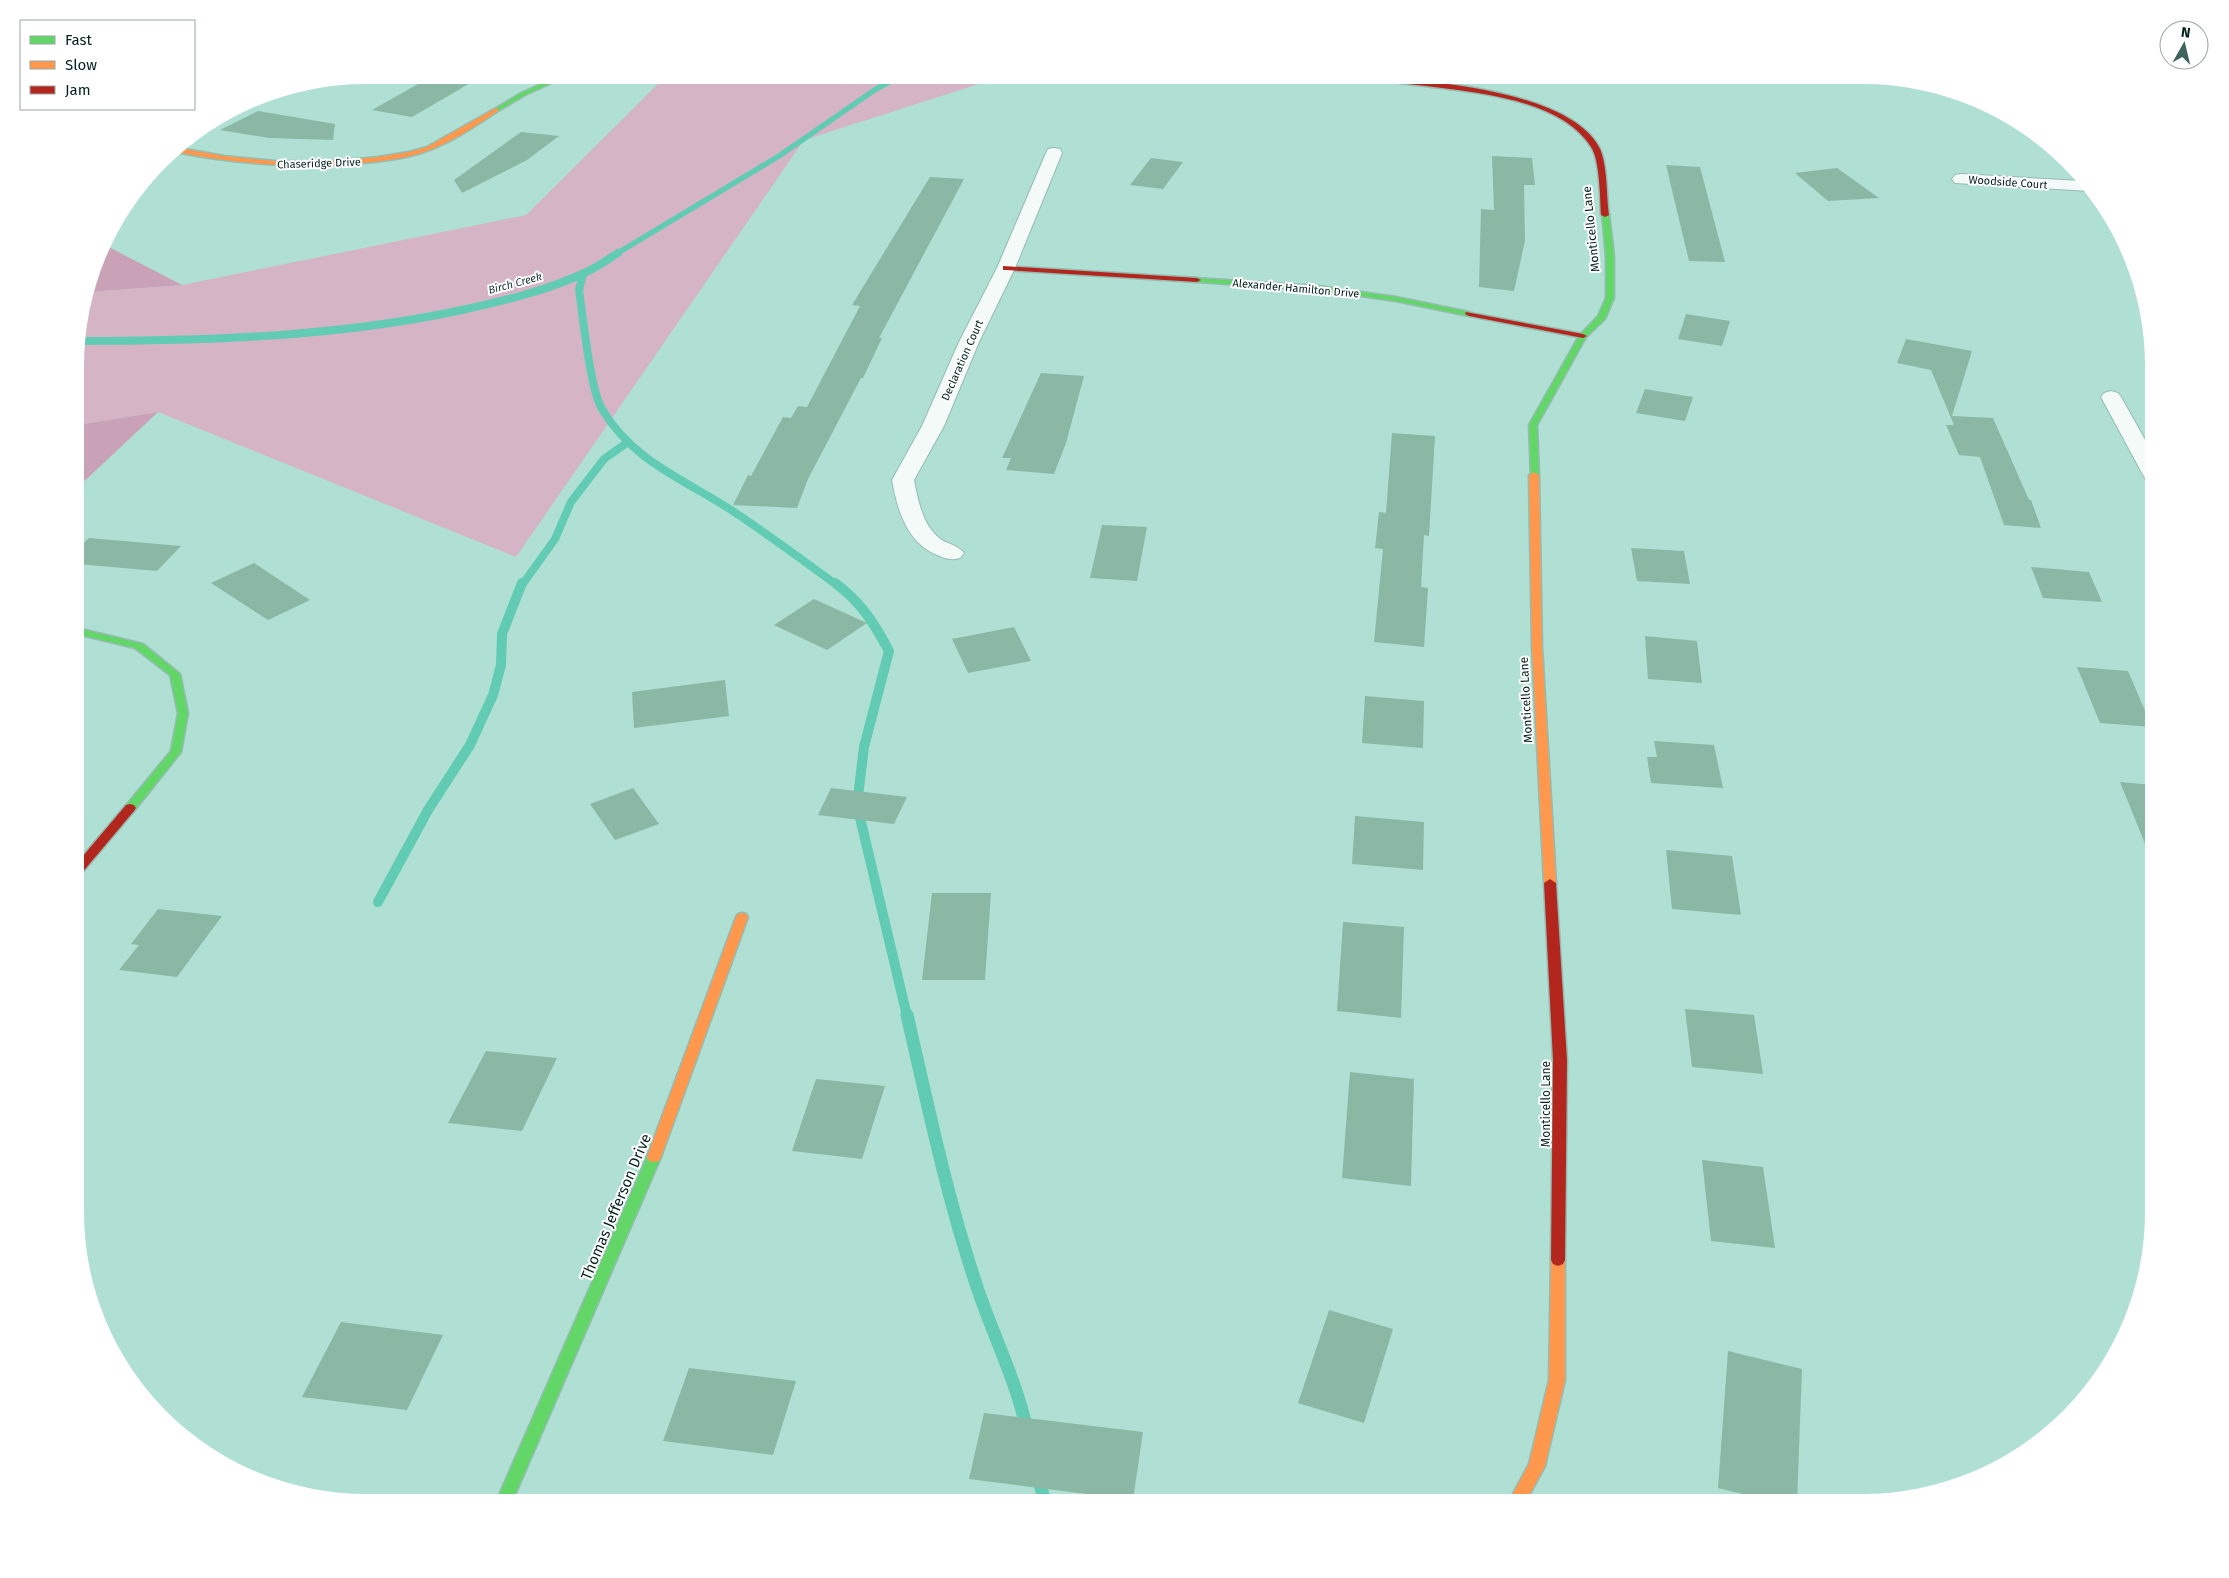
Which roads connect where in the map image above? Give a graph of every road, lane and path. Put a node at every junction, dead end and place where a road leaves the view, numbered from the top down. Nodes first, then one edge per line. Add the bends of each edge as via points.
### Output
1 (545, 84) edge
2 (1431, 84) edge
3 (183, 151) edge
4 (1054, 153) dead end
5 (1961, 179) dead end
6 (2081, 187) edge
7 (1006, 268) junction
8 (1583, 336) junction
9 (2110, 398) dead end
10 (2145, 459) edge
11 (952, 553) dead end
12 (84, 632) edge
13 (84, 864) edge
14 (742, 917) dead end
15 (508, 1494) edge
16 (1521, 1494) edge

1 - 3 street, Chaseridge Drive via 486,114 459,135 408,154 357,163 280,165 218,159
2 - 8 street, Monticello Lane via 1529,104 1561,117 1585,133 1596,150 1610,256 1610,298 1602,317
4 - 7 street, Declaration Court
5 - 6 street, Woodside Court
7 - 8 street, Alexander Hamilton Drive via 1318,288 1396,299
7 - 11 street, Declaration Court via 969,342 933,426 904,480 908,505 916,524 930,543
8 - 16 street, Monticello Lane via 1533,425 1537,647 1560,1060 1557,1380 1537,1466
9 - 10 street
12 - 13 street via 138,646 175,674 183,713 176,752
14 - 15 street, Thomas Jefferson Drive via 648,1174

